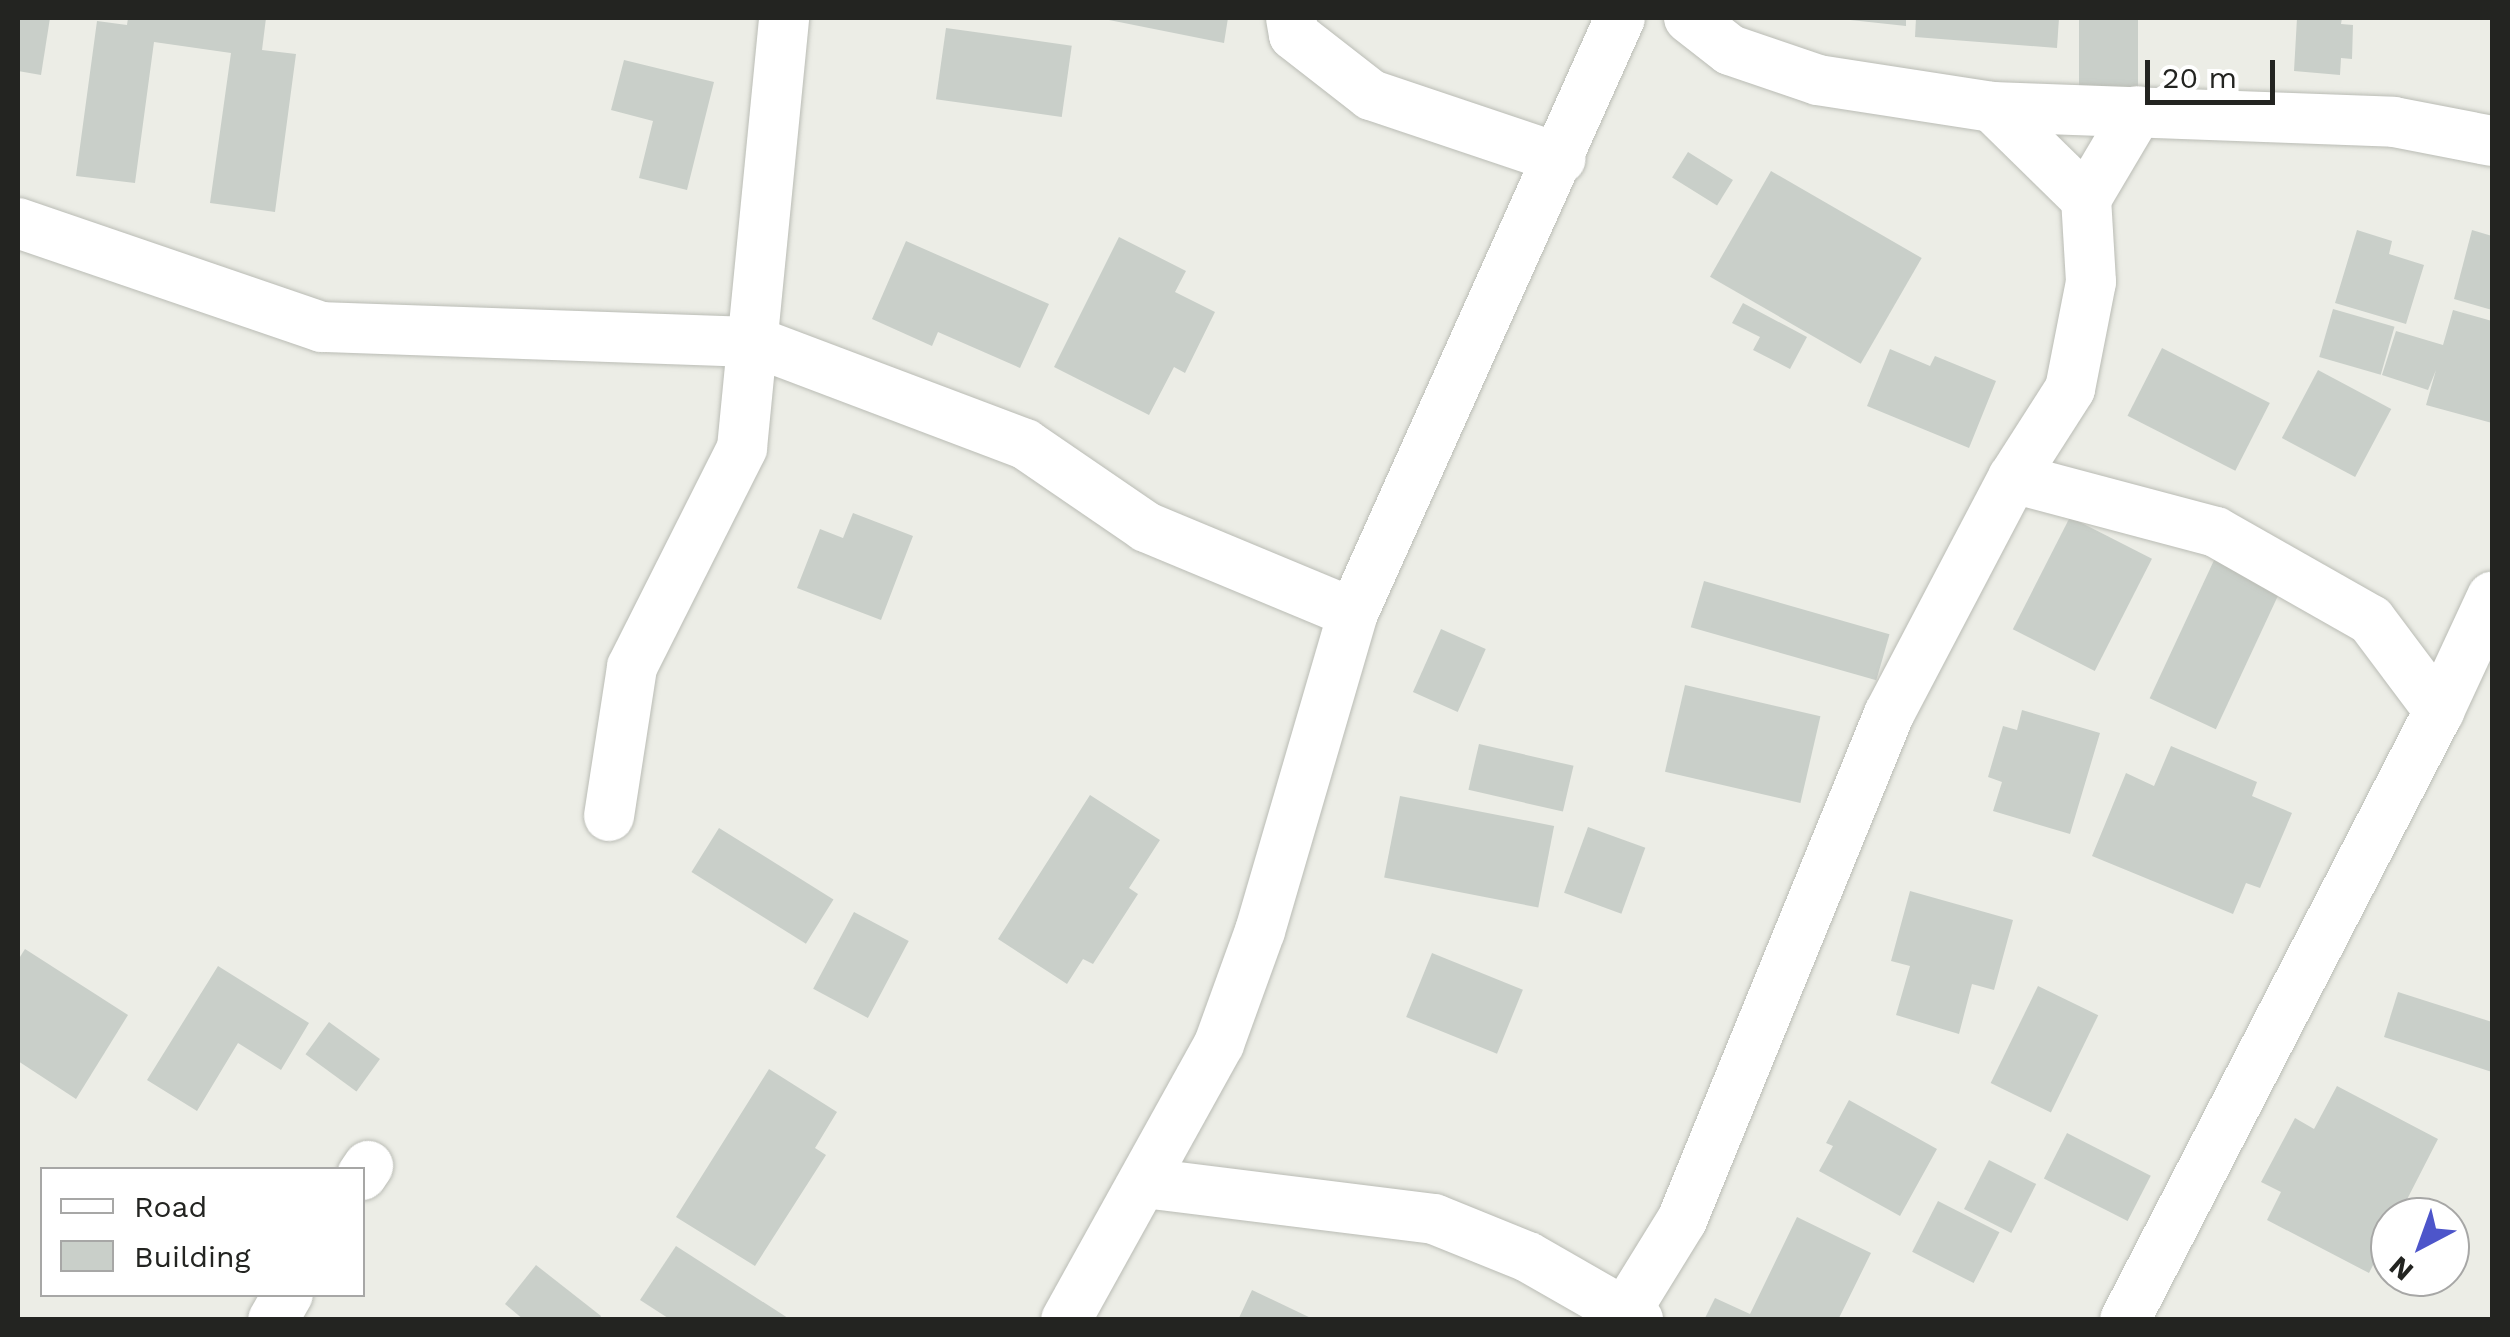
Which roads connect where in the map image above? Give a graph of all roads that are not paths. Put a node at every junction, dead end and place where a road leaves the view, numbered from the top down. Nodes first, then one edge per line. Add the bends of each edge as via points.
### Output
1 (784, 18) edge
2 (1291, 18) edge
3 (1620, 18) edge
4 (1688, 18) edge
5 (1992, 107) junction
6 (2138, 111) junction
7 (2492, 141) edge
8 (1561, 158) junction
9 (2086, 200) junction
10 (18, 224) edge
11 (754, 342) junction
12 (2013, 478) junction
13 (2492, 597) edge
14 (1353, 613) junction
15 (2439, 712) junction
16 (608, 816) dead end
17 (1146, 1183) junction
18 (286, 1297) edge
19 (1632, 1314) edge
20 (273, 1320) edge
21 (1066, 1320) edge
22 (2125, 1320) edge

1 - 11 street
2 - 8 street via 1294,35 1371,95
3 - 8 street
4 - 5 street via 1730,50 1818,80
5 - 6 street
5 - 9 street
6 - 7 street via 2394,122
6 - 9 street
8 - 14 street
9 - 12 street via 2091,282 2070,388
10 - 11 street via 322,327
11 - 14 street via 1025,444 1146,527
11 - 16 street via 742,448 632,667
12 - 15 street via 2216,532 2371,620
12 - 19 street via 1889,714 1682,1220
13 - 15 street
14 - 17 street via 1260,931 1219,1044
15 - 22 street via 2232,1100
17 - 19 street via 1434,1219 1528,1257
17 - 21 street
18 - 20 street

